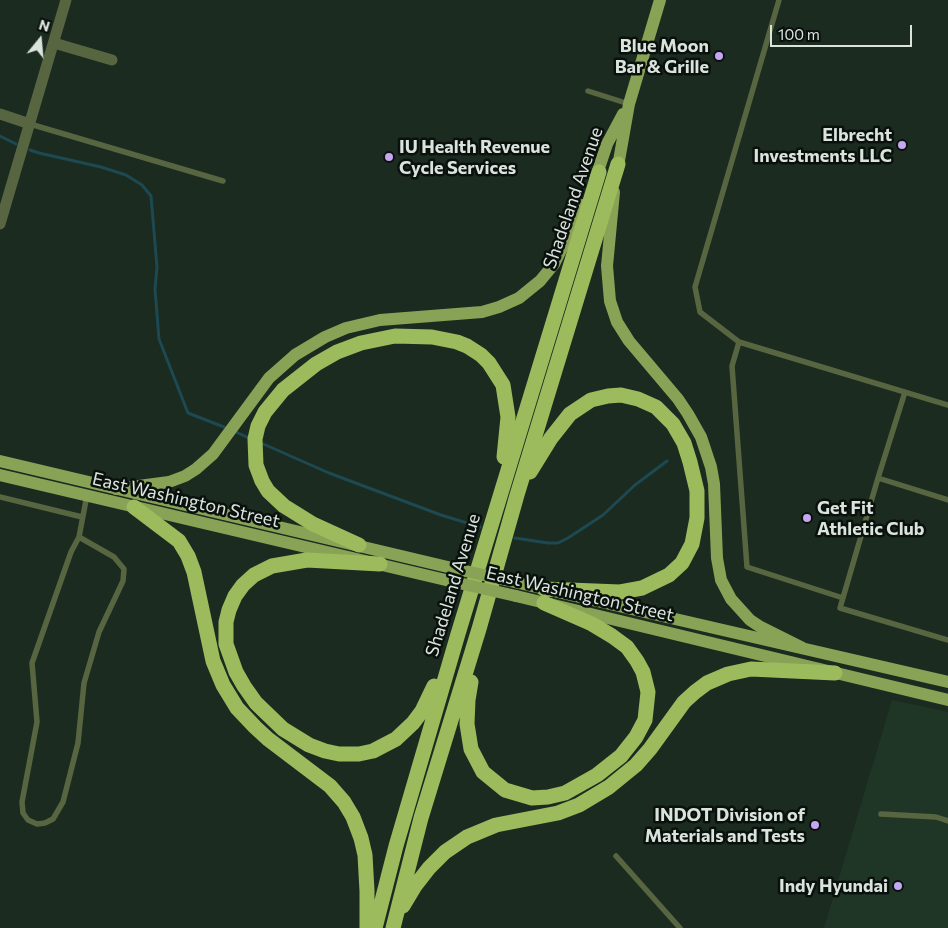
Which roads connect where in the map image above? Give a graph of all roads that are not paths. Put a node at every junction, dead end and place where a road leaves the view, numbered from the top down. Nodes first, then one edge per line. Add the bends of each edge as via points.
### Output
1 (66, 0) edge
2 (660, 0) edge
3 (779, 0) edge
4 (54, 42) junction
5 (112, 60) dead end
6 (588, 92) dead end
7 (629, 104) junction
8 (0, 114) edge
9 (30, 124) junction
10 (618, 164) junction
11 (599, 172) junction
12 (223, 181) dead end
13 (0, 224) edge
14 (740, 342) junction
15 (905, 392) junction
16 (948, 405) edge
17 (0, 461) edge
18 (0, 474) edge
19 (878, 478) junction
20 (116, 489) junction
21 (87, 495) junction
22 (500, 495) junction
23 (517, 495) junction
24 (0, 497) edge
25 (948, 500) edge
26 (134, 507) junction
27 (82, 517) junction
28 (79, 537) junction
29 (359, 545) junction
30 (380, 564) junction
31 (451, 574) junction
32 (544, 596) junction
33 (843, 598) junction
34 (479, 629) junction
35 (458, 634) junction
36 (948, 640) edge
37 (803, 648) junction
38 (835, 673) junction
39 (948, 682) edge
40 (948, 700) edge
41 (881, 814) dead end
42 (948, 821) edge
43 (616, 856) dead end
44 (367, 928) edge
45 (375, 928) edge
46 (393, 928) edge
47 (680, 928) edge

1 - 4 street
2 - 7 main road
3 - 14 lane via 695,287 700,312
4 - 5 street
4 - 9 street
6 - 7 lane
7 - 10 main road, Shadeland Avenue
7 - 11 main road, Shadeland Avenue via 607,144
8 - 9 street
9 - 12 lane
9 - 13 street
10 - 23 highway, Shadeland Avenue
10 - 37 main road via 607,266 614,314 629,341 678,399 701,437 714,484 717,563 729,596 759,626
11 - 20 main road via 556,260 540,281 523,295 482,312 380,320 346,328 322,339 295,355 269,378 213,454 196,469 169,482
11 - 22 highway, Shadeland Avenue
14 - 15 lane
14 - 33 lane via 732,366 747,567
15 - 16 lane
15 - 19 lane
17 - 20 main road, East Washington Street
18 - 21 main road, East Washington Street
19 - 25 lane
19 - 33 lane
20 - 29 main road, East Washington Street
21 - 26 main road, East Washington Street
21 - 27 lane
22 - 29 highway via 507,409 501,381 486,359 459,342 426,336 395,336 349,347 316,364 274,400 258,426 255,456 264,485 281,504 313,524
22 - 35 highway, Shadeland Avenue
23 - 32 highway via 540,454 564,421 582,405 600,398 621,395 656,407 673,424 690,462 696,492 696,524 689,552 676,570 653,584 634,590
23 - 34 highway, Shadeland Avenue
24 - 27 lane
26 - 30 main road, East Washington Street
26 - 44 highway via 179,541 188,556 213,661 237,708 268,739 330,786 351,814 365,855
27 - 28 lane
28 - 28 lane via 32,663 37,722 22,802 23,813 37,824 53,819 64,802 78,743 84,683 99,632 124,581 124,569 114,558
29 - 31 main road, East Washington Street
30 - 31 main road, East Washington Street
30 - 35 highway via 319,560 284,563 262,570 238,592 226,622 228,651 244,686 271,719 297,739 325,751 339,754 373,752 404,732 422,711
31 - 32 main road, East Washington Street, bridge
32 - 34 highway via 627,647 643,672 648,692 643,724 625,751 597,775 565,793 532,798 511,792 489,779 473,756 468,738 468,706
32 - 37 main road, East Washington Street
32 - 38 main road, East Washington Street
33 - 36 lane via 840,608
34 - 46 highway, Shadeland Avenue via 421,818
35 - 45 highway, Shadeland Avenue
37 - 39 main road, East Washington Street
38 - 40 main road, East Washington Street
38 - 46 highway via 751,669 707,683 684,702 636,765 606,790 558,813 492,827 467,837 445,852 412,889
41 - 42 lane via 936,817
43 - 47 lane

